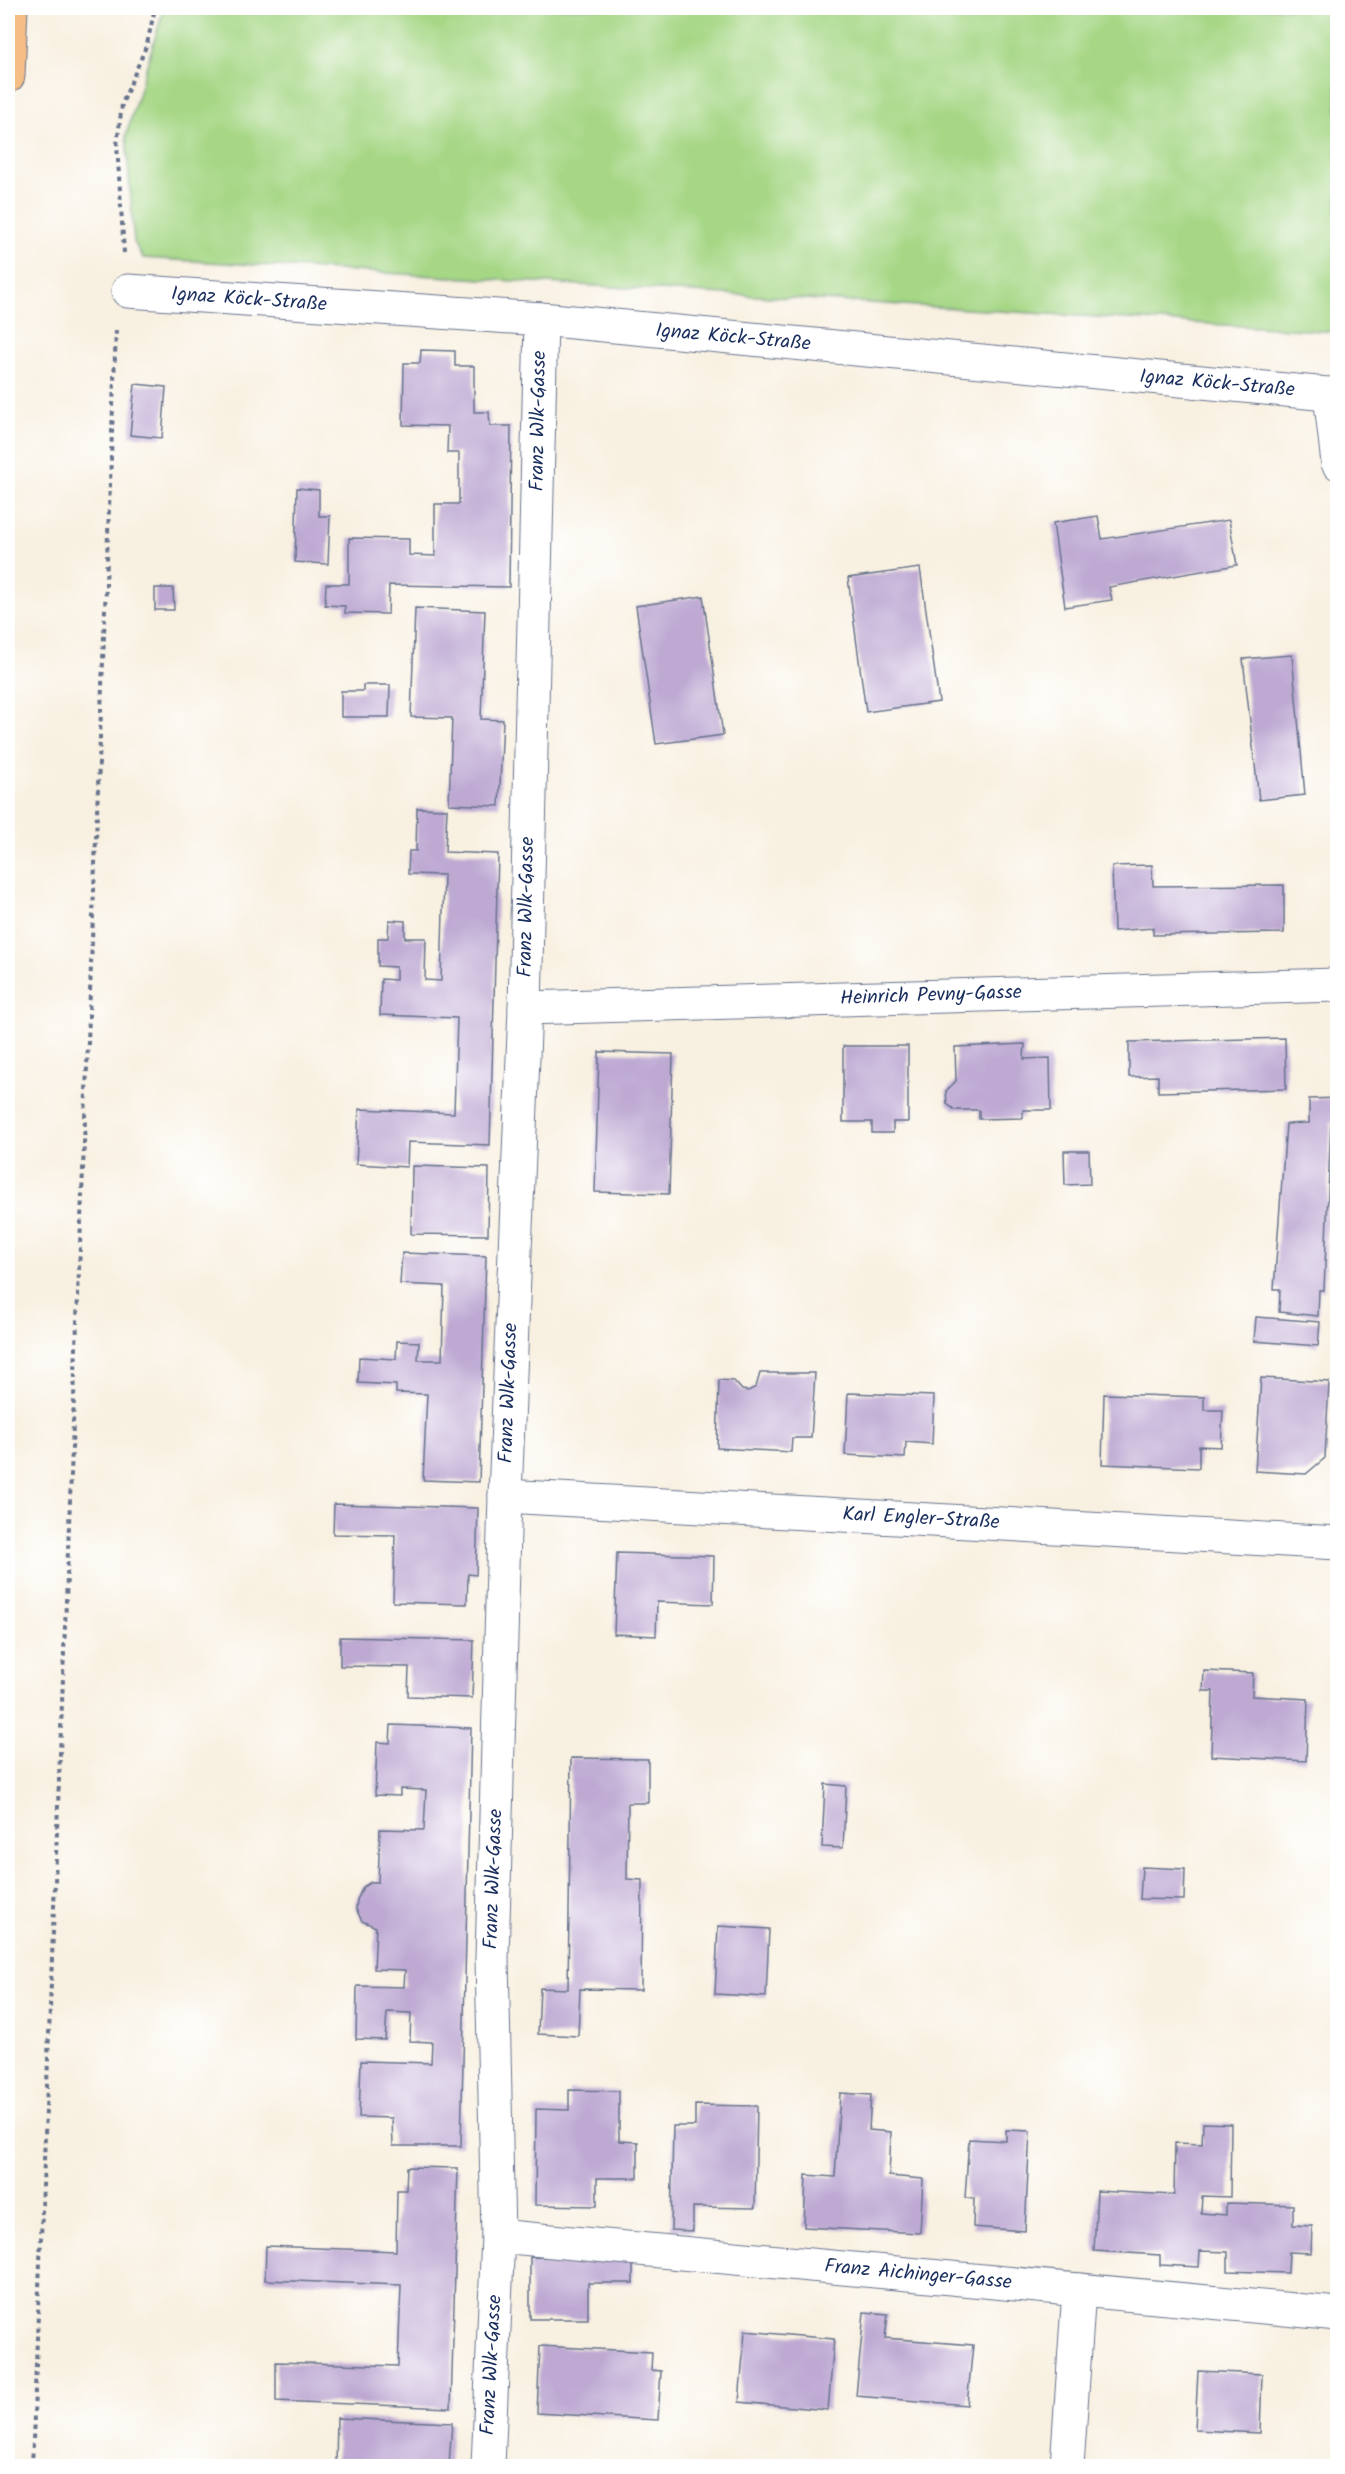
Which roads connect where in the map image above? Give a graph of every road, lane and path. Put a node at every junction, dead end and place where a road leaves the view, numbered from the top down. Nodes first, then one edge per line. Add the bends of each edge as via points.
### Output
1 (11, 8) edge
2 (155, 8) edge
3 (8, 76) edge
4 (128, 291) junction
5 (541, 319) junction
6 (1334, 394) edge
7 (1338, 463) edge
8 (1338, 985) edge
9 (525, 1008) junction
10 (505, 1496) junction
11 (1338, 1543) edge
12 (498, 2236) junction
13 (1079, 2290) junction
14 (1338, 2314) edge
15 (32, 2466) edge
16 (488, 2466) edge
17 (1067, 2466) edge

1 - 3 highway
2 - 4 path via 147,44 122,104 117,144
4 - 5 street, Ignaz Köck-Straße
4 - 15 path via 117,311
5 - 6 street, Ignaz Köck-Straße
5 - 9 street, Franz Wlk-Gasse
6 - 7 street
8 - 9 street, Heinrich Pevny-Gasse
9 - 10 street, Franz Wlk-Gasse
10 - 11 street, Karl Engler-Straße
10 - 12 street, Franz Wlk-Gasse via 492,1958
12 - 13 street, Franz Aichinger-Gasse
12 - 16 street, Franz Wlk-Gasse
13 - 14 street, Franz Aichinger-Gasse
13 - 17 street

